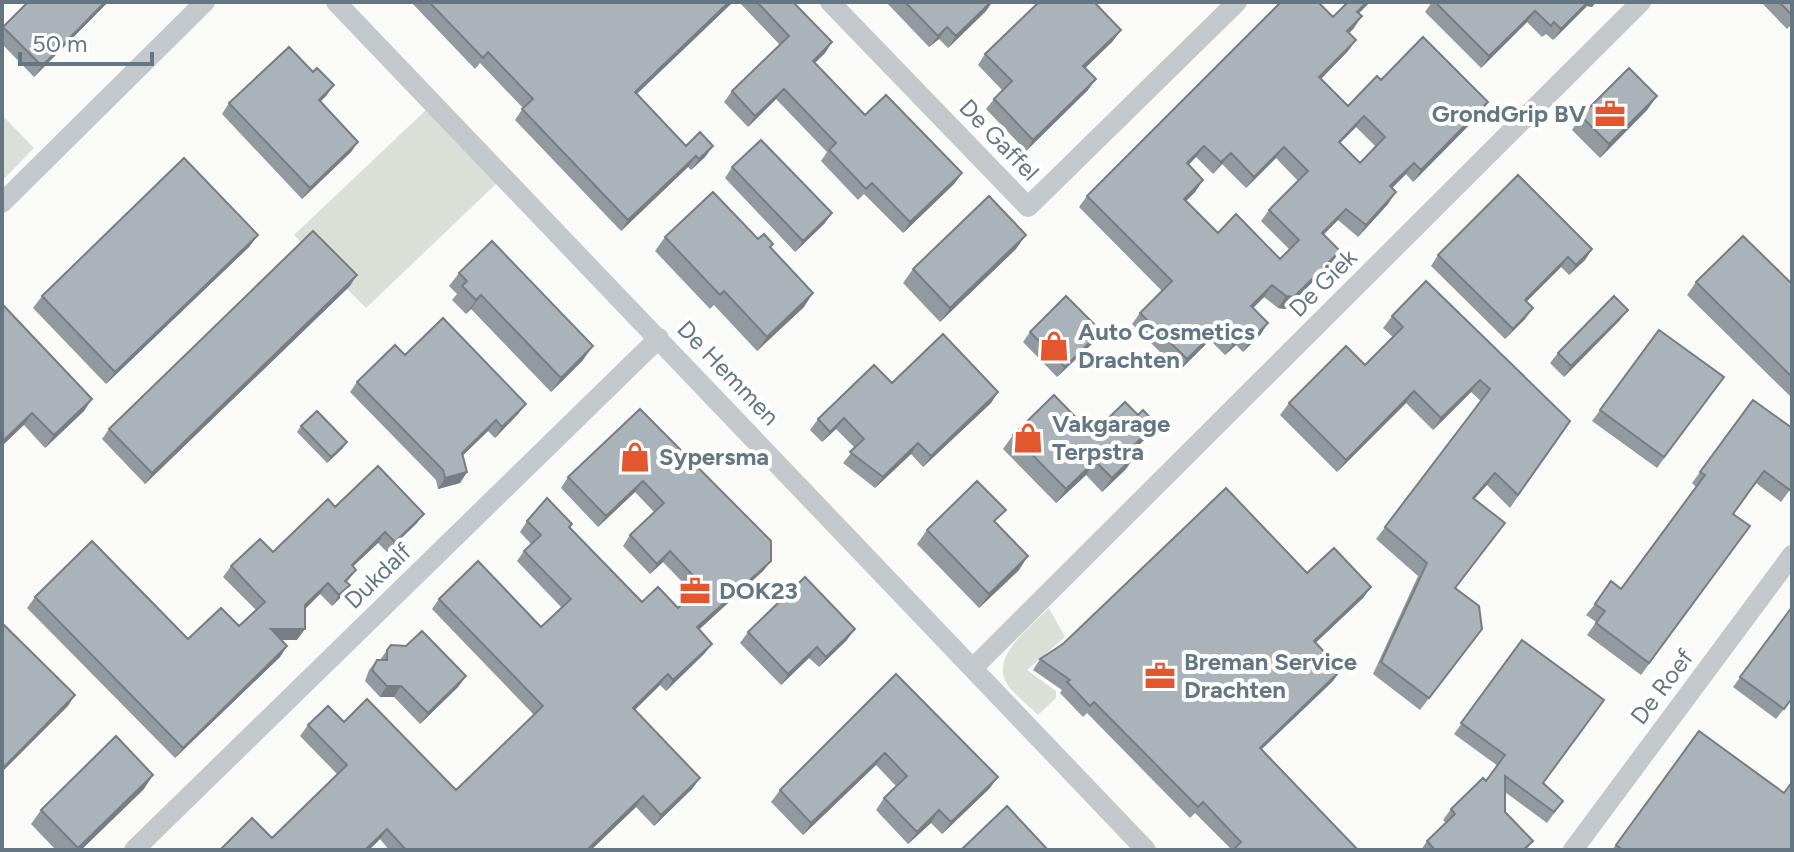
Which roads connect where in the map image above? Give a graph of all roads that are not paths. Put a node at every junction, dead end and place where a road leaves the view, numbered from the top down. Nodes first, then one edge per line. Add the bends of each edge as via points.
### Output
1 (205, 2) edge
2 (336, 2) edge
3 (830, 2) edge
4 (1237, 2) edge
5 (1641, 2) edge
6 (2, 203) edge
7 (659, 338) junction
8 (1792, 555) edge
9 (973, 668) junction
10 (134, 850) edge
11 (1146, 850) edge
12 (1573, 850) edge

1 - 6 street
2 - 7 street, De Hemmen
3 - 4 street, De Gaffel via 1028,207
5 - 9 street, De Giek
7 - 9 street, De Hemmen
7 - 10 street, Dukdalf
8 - 12 street, De Roef
9 - 11 street, De Hemmen

